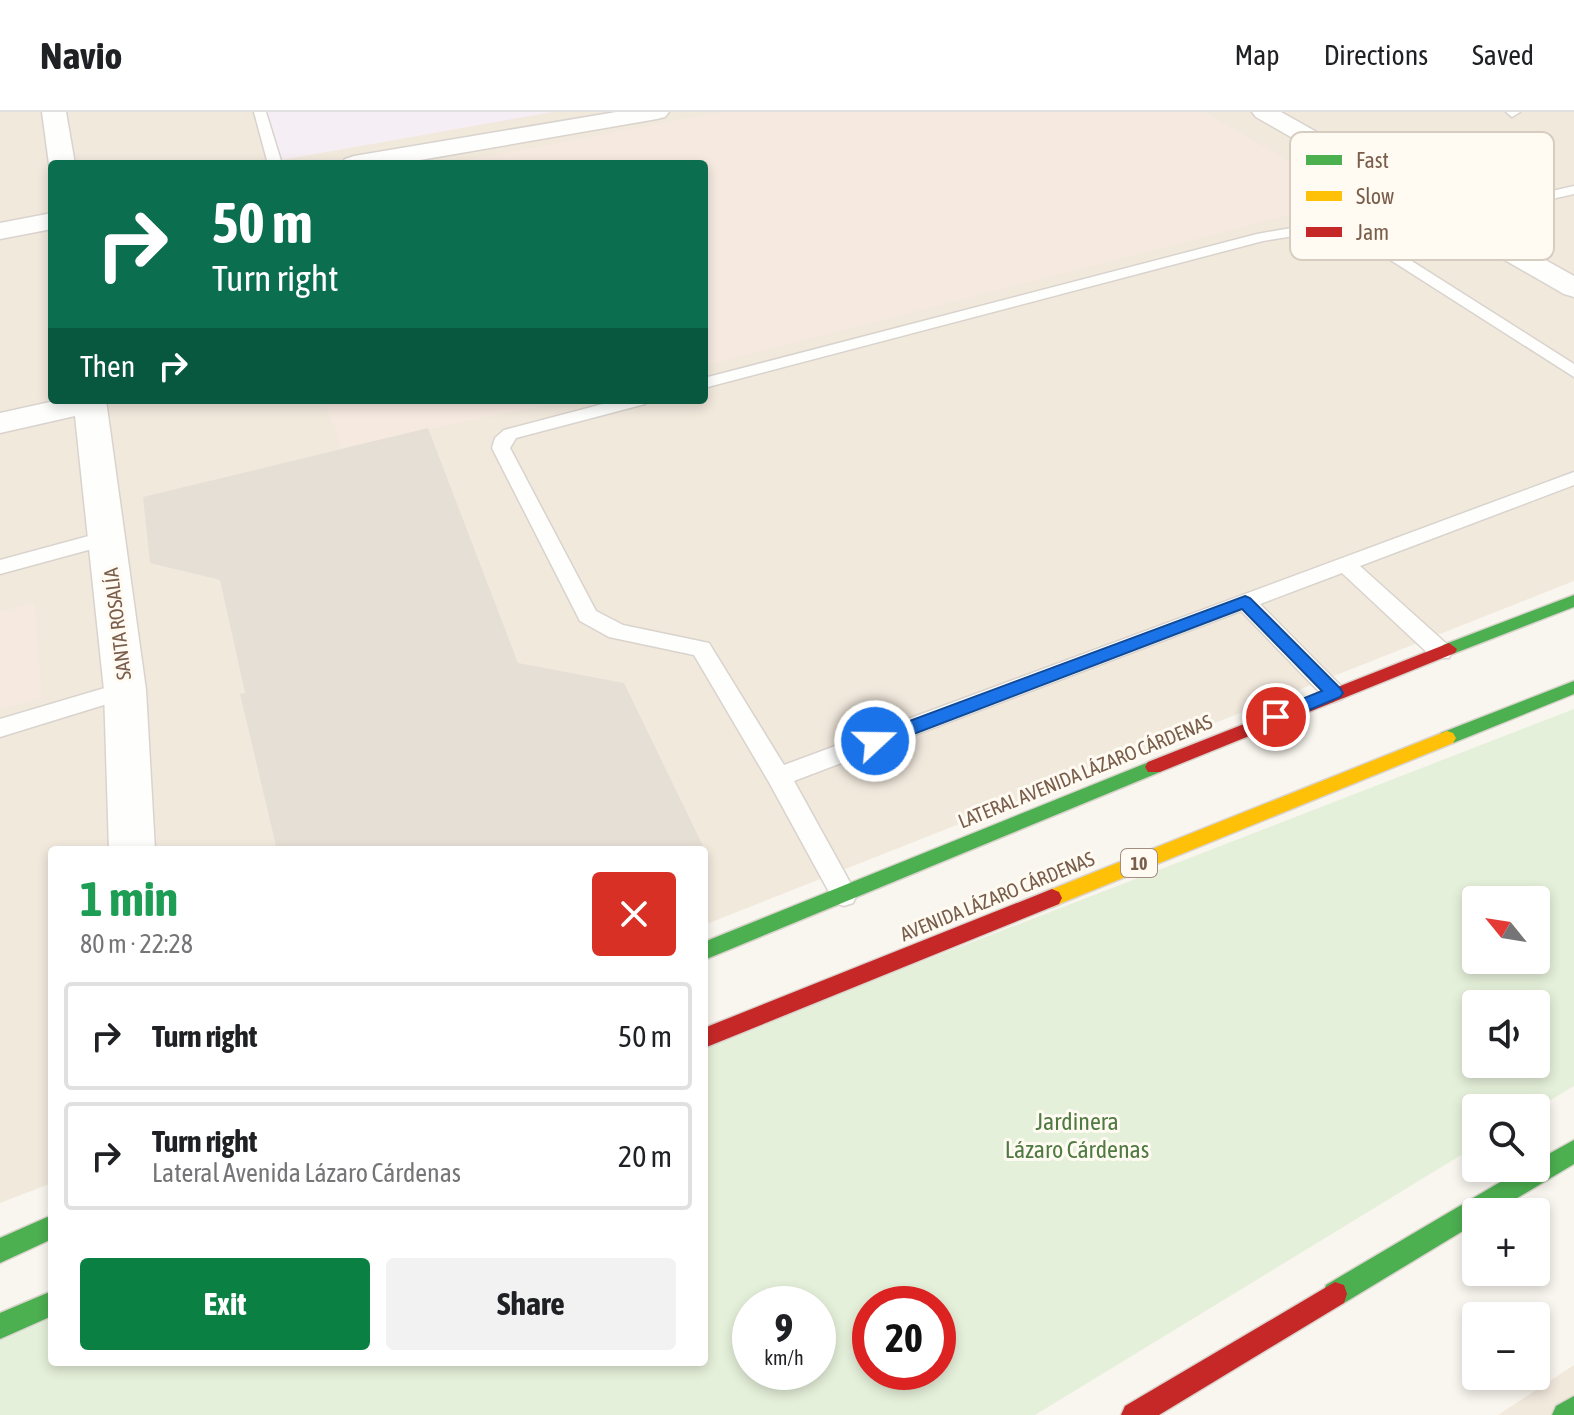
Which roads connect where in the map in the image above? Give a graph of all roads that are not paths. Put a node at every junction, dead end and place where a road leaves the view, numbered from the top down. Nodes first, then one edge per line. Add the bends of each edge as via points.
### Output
1 (54, 112) edge
2 (260, 112) edge
3 (657, 112) edge
4 (1264, 112) edge
5 (1299, 132) edge
6 (61, 160) edge
7 (274, 160) edge
8 (377, 160) edge
9 (1574, 190) edge
10 (1554, 195) edge
11 (48, 222) edge
12 (0, 231) edge
13 (1290, 233) edge
14 (1400, 260) edge
15 (1524, 260) edge
16 (1574, 288) edge
17 (1574, 372) edge
18 (708, 382) edge
19 (81, 404) edge
20 (90, 404) edge
21 (624, 404) edge
22 (0, 423) edge
23 (1574, 478) edge
24 (107, 538) junction
25 (1345, 564) junction
26 (0, 567) edge
27 (1574, 601) edge
28 (1245, 602) junction
29 (1441, 652) junction
30 (1574, 687) edge
31 (125, 690) junction
32 (1334, 693) junction
33 (0, 728) edge
34 (779, 777) junction
35 (132, 846) edge
36 (844, 895) junction
37 (708, 949) edge
38 (708, 1036) edge
39 (1574, 1151) edge
40 (48, 1229) edge
41 (0, 1251) edge
42 (48, 1305) edge
43 (0, 1326) edge
44 (1574, 1409) edge
45 (1134, 1415) edge
46 (1565, 1415) edge

1 - 6 street
2 - 7 lane
3 - 8 street
4 - 5 street
9 - 10 lane
11 - 12 street
13 - 18 lane
14 - 17 lane
15 - 16 street
19 - 22 street
20 - 24 street, SANTA ROSALÍA
21 - 34 lane via 510,434 501,448 588,616 617,632 701,649
23 - 25 lane
24 - 26 lane
24 - 31 street, SANTA ROSALÍA
25 - 28 lane
25 - 29 lane
27 - 29 main road, LATERAL AVENIDA LÁZARO CÁRDENAS
28 - 32 lane
28 - 34 lane
29 - 32 main road, LATERAL AVENIDA LÁZARO CÁRDENAS
30 - 38 main road, AVENIDA LÁZARO CÁRDENAS / 10
31 - 33 lane
31 - 35 street, SANTA ROSALÍA
32 - 36 main road, LATERAL AVENIDA LÁZARO CÁRDENAS
34 - 36 lane
36 - 37 main road, LATERAL AVENIDA LÁZARO CÁRDENAS
39 - 45 main road
40 - 41 main road
42 - 43 main road
44 - 46 main road

